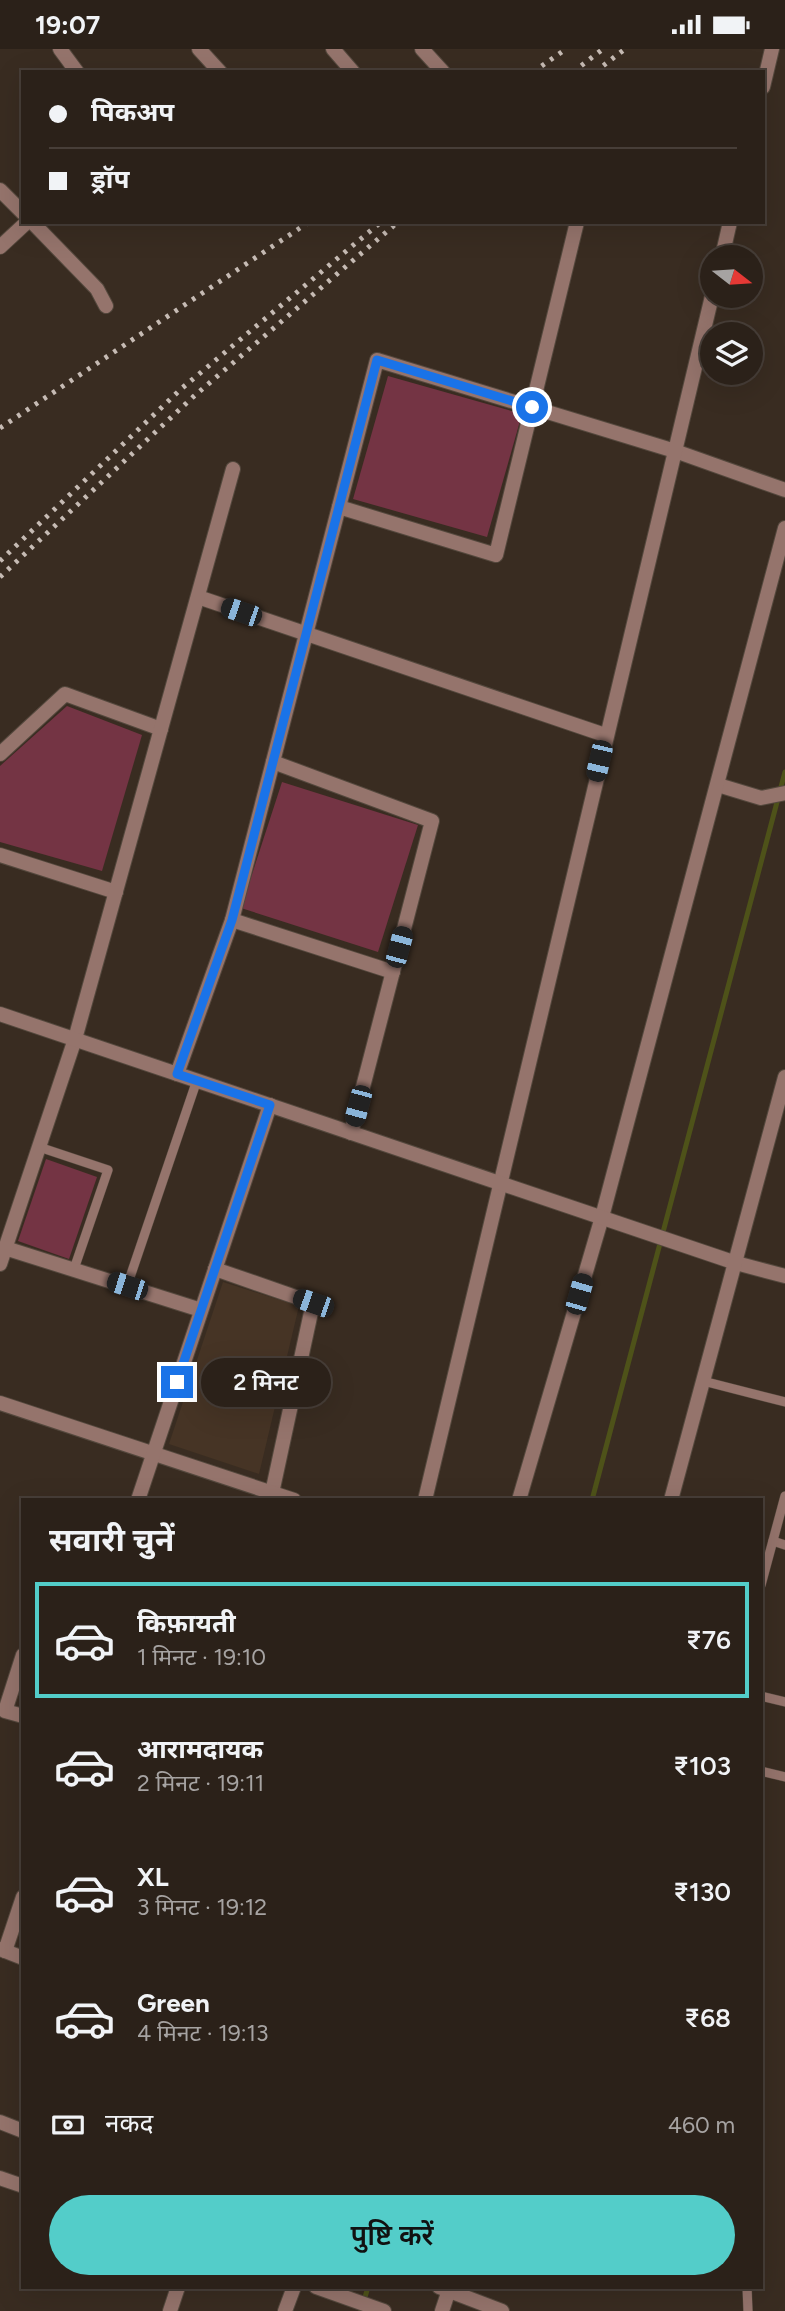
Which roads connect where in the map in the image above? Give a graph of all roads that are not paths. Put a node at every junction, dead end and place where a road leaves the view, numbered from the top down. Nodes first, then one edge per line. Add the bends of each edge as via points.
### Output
1 (60, 49) edge
2 (199, 49) edge
3 (333, 49) edge
4 (422, 49) edge
5 (772, 49) edge
6 (76, 70) edge
7 (218, 70) edge
8 (351, 70) edge
9 (441, 70) edge
10 (765, 79) edge
11 (0, 190) edge
12 (21, 211) edge
13 (27, 224) edge
14 (31, 224) edge
15 (577, 224) edge
16 (730, 224) edge
17 (725, 245) edge
18 (0, 247) edge
19 (106, 306) dead end
20 (709, 308) edge
21 (532, 407) junction
22 (674, 451) junction
23 (233, 469) dead end
24 (785, 490) edge
25 (339, 507) junction
26 (785, 528) edge
27 (198, 597) junction
28 (306, 633) junction
29 (161, 729) junction
30 (606, 735) junction
31 (0, 754) edge
32 (273, 762) junction
33 (718, 785) junction
34 (785, 793) edge
35 (0, 855) edge
36 (116, 892) junction
37 (232, 920) junction
38 (393, 972) junction
39 (0, 1014) edge
40 (75, 1039) junction
41 (177, 1074) junction
42 (785, 1077) edge
43 (197, 1080) junction
44 (270, 1105) junction
45 (351, 1133) junction
46 (39, 1147) junction
47 (500, 1183) junction
48 (602, 1217) junction
49 (5, 1248) junction
50 (736, 1263) junction
51 (0, 1264) edge
52 (74, 1269) junction
53 (215, 1269) junction
54 (785, 1276) edge
55 (127, 1286) junction
56 (201, 1310) junction
57 (703, 1381) junction
58 (785, 1402) edge
59 (0, 1403) edge
60 (153, 1453) junction
61 (272, 1493) junction
62 (785, 1496) edge
63 (139, 1498) edge
64 (288, 1498) edge
65 (425, 1498) edge
66 (520, 1498) edge
67 (672, 1498) edge
68 (773, 1541) junction
69 (785, 1545) edge
70 (763, 1578) edge
71 (21, 1661) edge
72 (763, 1696) edge
73 (785, 1702) edge
74 (21, 1715) edge
75 (763, 1771) edge
76 (785, 1776) edge
77 (21, 1902) edge
78 (2, 1950) edge
79 (21, 1957) edge
80 (0, 2122) edge
81 (21, 2130) edge
82 (0, 2178) edge
83 (21, 2185) edge
84 (177, 2289) edge
85 (293, 2289) edge
86 (322, 2289) edge
87 (445, 2289) edge
88 (447, 2289) edge
89 (747, 2289) edge
90 (170, 2311) edge
91 (285, 2311) edge
92 (384, 2311) edge
93 (442, 2311) edge
94 (502, 2311) edge
95 (748, 2311) edge

1 - 6 street
2 - 7 street
3 - 8 street
4 - 9 street
5 - 10 street
11 - 12 street
13 - 18 street
14 - 19 street via 97,289
15 - 21 street
16 - 17 street
20 - 22 street
21 - 22 street
21 - 25 street via 377,360
21 - 25 street via 496,555
22 - 24 street
22 - 30 street
23 - 27 street
25 - 28 street
26 - 33 street
27 - 28 street
27 - 29 street
28 - 30 street
28 - 32 street
29 - 31 street via 65,694
29 - 36 street
30 - 47 street
32 - 37 street
32 - 38 street via 432,821
33 - 34 street via 761,798
33 - 48 street
35 - 36 street
36 - 40 street
37 - 38 street
37 - 41 street
38 - 45 street
39 - 40 street
40 - 41 street
40 - 46 street
41 - 43 street
42 - 50 street
43 - 44 street
43 - 55 lane
44 - 45 street
44 - 53 street
45 - 47 street
46 - 49 street
46 - 52 lane via 108,1170
47 - 48 street
47 - 65 street
48 - 50 street
48 - 66 street
49 - 51 street
49 - 52 street
50 - 54 street
50 - 57 street
52 - 55 street
53 - 56 street
53 - 61 street via 313,1303
55 - 56 street
56 - 60 street
57 - 58 lane
57 - 67 street
59 - 60 street
60 - 61 street
60 - 63 street
61 - 64 street
62 - 68 lane
68 - 69 lane
68 - 70 lane
71 - 74 street via 5,1711
72 - 73 lane
75 - 76 lane
77 - 78 street
78 - 79 street
80 - 81 street
82 - 83 street
84 - 90 street
85 - 91 street
86 - 92 street
87 - 93 street
88 - 94 street
89 - 95 lane

